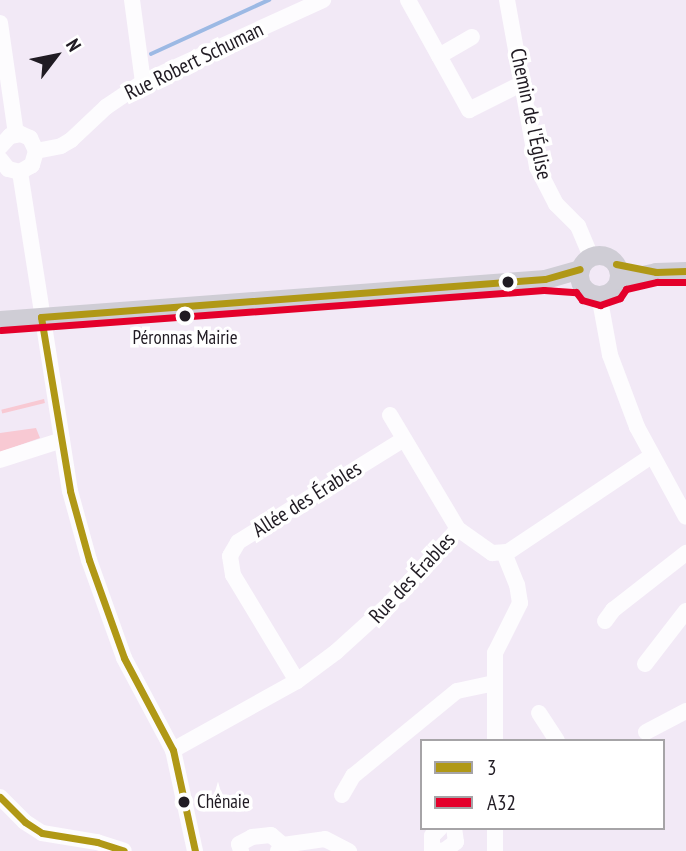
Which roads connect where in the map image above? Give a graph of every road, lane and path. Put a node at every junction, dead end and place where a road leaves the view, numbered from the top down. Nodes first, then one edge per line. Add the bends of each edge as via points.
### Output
1 (132, 0) edge
2 (323, 0) edge
3 (408, 0) edge
4 (507, 0) edge
5 (0, 23) edge
6 (472, 37) dead end
7 (439, 56) junction
8 (143, 82) junction
9 (523, 83) junction
10 (16, 134) junction
11 (0, 146) edge
12 (36, 151) junction
13 (0, 159) edge
14 (20, 172) junction
15 (584, 269) junction
16 (686, 271) edge
17 (617, 272) junction
18 (599, 295) junction
19 (41, 317) junction
20 (0, 320) edge
21 (390, 415) dead end
22 (404, 439) junction
23 (62, 440) junction
24 (650, 457) junction
25 (0, 460) edge
26 (686, 517) edge
27 (458, 529) junction
28 (504, 552) junction
29 (686, 553) edge
30 (686, 611) edge
31 (605, 621) dead end
32 (645, 664) dead end
33 (297, 681) junction
34 (495, 683) junction
35 (686, 711) edge
36 (539, 713) dead end
37 (646, 732) dead end
38 (495, 739) edge
39 (555, 739) edge
40 (173, 750) junction
41 (342, 795) dead end
42 (0, 797) edge
43 (438, 830) edge
44 (454, 830) edge
45 (495, 830) edge
46 (188, 848) edge
47 (280, 848) edge
48 (124, 851) edge
49 (241, 851) edge
50 (349, 851) edge
51 (444, 851) edge
52 (495, 851) edge

1 - 8 street
2 - 8 street, Rue Robert Schuman
3 - 7 street
4 - 9 street, Chemin de l'Église
5 - 10 street
6 - 7 street
7 - 9 street via 469,110
8 - 12 street, Rue Robert Schuman via 106,107 71,140
9 - 15 street, Chemin de l'Église via 537,167 556,204 578,226
10 - 11 street
10 - 12 street via 30,138
12 - 14 street via 32,165
13 - 14 street via 8,169
14 - 19 street
15 - 17 main road via 604,256
15 - 18 main road via 588,291
15 - 19 main road via 564,283 545,279
16 - 17 main road
17 - 18 main road via 614,289
18 - 24 street via 610,355
19 - 20 main road
19 - 23 street
21 - 22 street
22 - 27 street
22 - 33 street, Allée des Érables via 238,542 230,556 233,575
23 - 25 street
23 - 40 street via 70,491 111,623 124,658
24 - 26 street
24 - 28 street
27 - 28 street, Rue des Érables via 492,553
27 - 33 street, Rue des Érables via 364,629
28 - 34 street via 520,603 495,653
29 - 31 street
30 - 32 street
33 - 40 street, Rue des Érables
34 - 38 street
34 - 41 street via 457,691 353,776
35 - 37 street
36 - 39 street
40 - 46 street
42 - 48 street via 42,833
43 - 51 street via 432,836 432,850
44 - 51 street via 456,842
45 - 52 street
47 - 49 street via 271,835 251,837 239,844
47 - 50 street via 325,839

